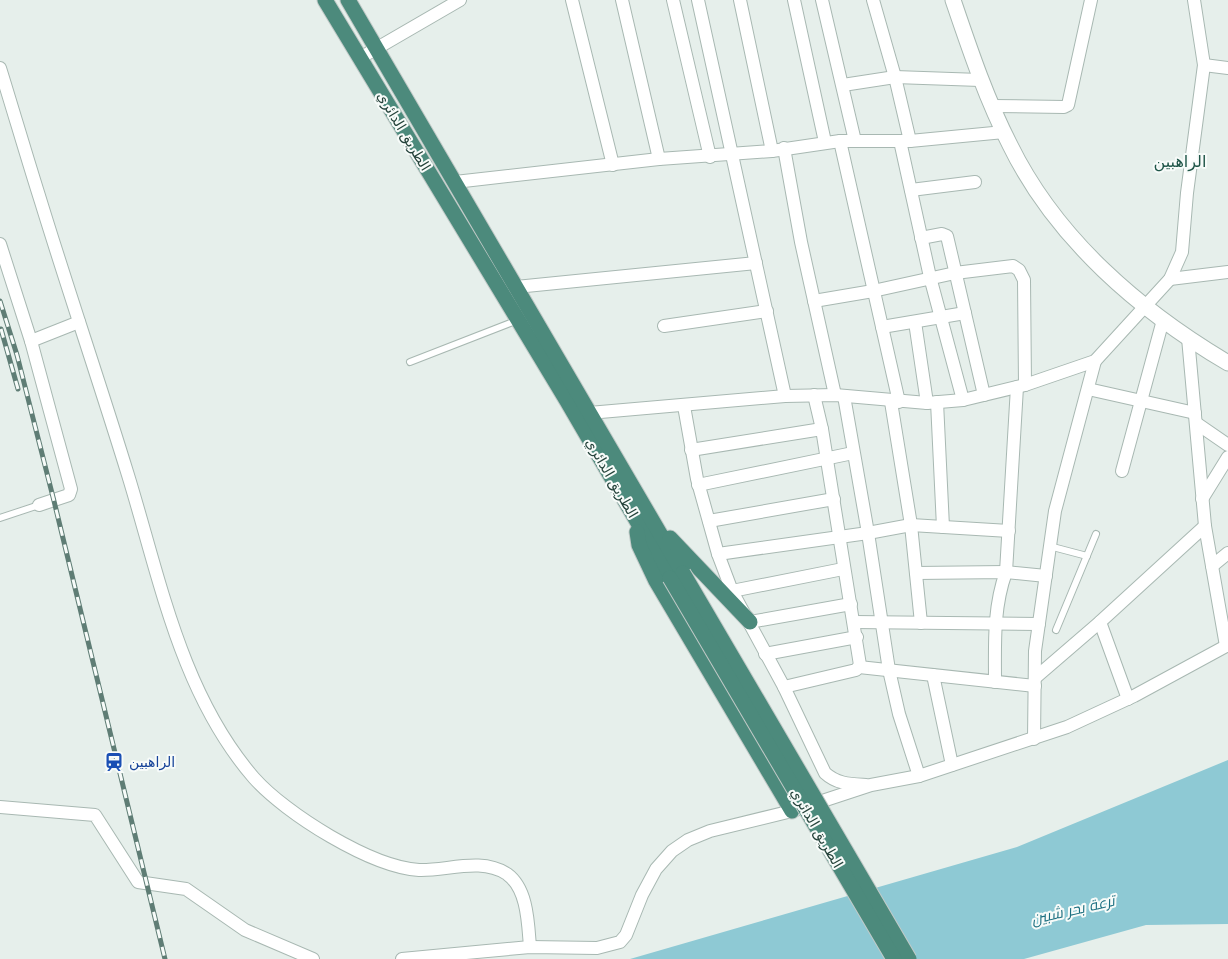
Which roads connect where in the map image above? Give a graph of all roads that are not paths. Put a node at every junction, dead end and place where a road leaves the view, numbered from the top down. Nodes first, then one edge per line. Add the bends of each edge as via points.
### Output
1 (325, 0) edge
2 (348, 0) edge
3 (460, 0) edge
4 (572, 0) edge
5 (622, 0) edge
6 (673, 0) edge
7 (698, 0) edge
8 (740, 0) edge
9 (794, 0) edge
10 (822, 0) edge
11 (874, 0) edge
12 (953, 0) edge
13 (1090, 0) edge
14 (1194, 0) edge
15 (376, 48) junction
16 (360, 58) junction
17 (1204, 64) junction
18 (0, 68) edge
19 (1228, 68) edge
20 (895, 77) junction
21 (980, 80) junction
22 (843, 85) junction
23 (992, 106) junction
24 (1004, 132) junction
25 (840, 141) junction
26 (855, 141) junction
27 (905, 141) junction
28 (825, 142) junction
29 (778, 150) junction
30 (731, 154) junction
31 (710, 157) junction
32 (659, 160) junction
33 (612, 164) junction
34 (455, 182) junction
35 (976, 182) dead end
36 (911, 190) junction
37 (921, 238) junction
38 (0, 244) edge
39 (756, 263) junction
40 (955, 272) junction
41 (1228, 272) edge
42 (930, 277) junction
43 (1170, 279) junction
44 (516, 287) junction
45 (873, 291) junction
46 (814, 301) junction
47 (1146, 308) junction
48 (767, 311) junction
49 (965, 313) junction
50 (941, 318) junction
51 (518, 320) junction
52 (1163, 320) junction
53 (78, 322) junction
54 (915, 322) junction
55 (664, 326) dead end
56 (882, 327) junction
57 (1188, 338) junction
58 (31, 341) junction
59 (1095, 361) junction
60 (410, 362) dead end
61 (1228, 363) edge
62 (1021, 386) junction
63 (1088, 389) junction
64 (814, 395) junction
65 (840, 395) junction
66 (984, 395) junction
67 (785, 396) junction
68 (963, 400) junction
69 (1141, 401) junction
70 (895, 402) junction
71 (932, 403) junction
72 (684, 406) junction
73 (589, 413) junction
74 (1195, 418) junction
75 (822, 429) junction
76 (1228, 445) edge
77 (691, 450) junction
78 (853, 453) junction
79 (1228, 457) edge
80 (827, 459) junction
81 (1122, 471) dead end
82 (698, 485) junction
83 (834, 499) junction
84 (1202, 499) junction
85 (39, 505) joint
86 (0, 518) edge
87 (643, 519) junction
88 (709, 521) junction
89 (911, 525) junction
90 (1205, 526) junction
91 (943, 527) junction
92 (1009, 531) junction
93 (868, 533) junction
94 (1096, 534) dead end
95 (840, 537) junction
96 (1049, 546) junction
97 (1228, 553) edge
98 (718, 554) junction
99 (1087, 556) junction
100 (1212, 566) junction
101 (843, 569) junction
102 (1006, 572) junction
103 (916, 573) junction
104 (677, 576) junction
105 (1046, 576) junction
106 (732, 591) junction
107 (851, 604) junction
108 (750, 622) junction
109 (854, 622) junction
110 (882, 622) junction
111 (1100, 622) junction
112 (921, 623) junction
113 (995, 623) junction
114 (1039, 624) junction
115 (1056, 630) dead end
116 (857, 637) junction
117 (1227, 645) edge
118 (765, 654) junction
119 (859, 668) junction
120 (889, 670) junction
121 (933, 675) junction
122 (995, 682) junction
123 (1035, 682) junction
124 (784, 687) junction
125 (1128, 699) junction
126 (1034, 739) junction
127 (952, 765) junction
128 (919, 776) junction
129 (871, 786) junction
130 (0, 807) edge
131 (792, 811) junction
132 (530, 947) junction
133 (313, 959) edge
134 (402, 959) edge
135 (894, 959) edge
136 (909, 959) edge

1 - 16 highway, الطريق الدائري
2 - 15 highway, الطريق الدائري
3 - 15 street
4 - 33 street
5 - 32 street
6 - 31 street
7 - 30 street
8 - 29 street
9 - 28 street
10 - 22 street
11 - 20 street
12 - 21 street
13 - 23 street via 1068,105
14 - 17 street
15 - 16 street
15 - 34 highway, الطريق الدائري
16 - 51 highway, الطريق الدائري
17 - 19 street
17 - 43 street via 1182,252
18 - 53 street
20 - 21 street
20 - 22 street
20 - 27 street
21 - 23 street
22 - 26 street
23 - 24 street
24 - 27 street
24 - 47 street via 1018,161 1047,205 1091,257
25 - 26 street
25 - 28 street
25 - 45 street
26 - 27 street
27 - 36 street
28 - 29 street
29 - 30 street
29 - 46 street
30 - 31 street
30 - 39 street
31 - 32 street
32 - 33 street
33 - 34 street
34 - 44 highway, الطريق الدائري
35 - 36 street
36 - 37 street
37 - 40 street via 946,235
37 - 42 street
38 - 58 street
39 - 44 street
39 - 48 street
40 - 42 street
40 - 49 street
40 - 62 street via 1013,266 1023,275
41 - 43 street
42 - 45 street
42 - 50 street
43 - 47 street
44 - 73 highway, الطريق الدائري
45 - 46 street
45 - 56 street
46 - 65 street
47 - 52 street
47 - 59 street
48 - 55 street
48 - 67 street
49 - 50 street
49 - 66 street
50 - 54 street
50 - 68 street
51 - 60 lane
51 - 87 highway, الطريق الدائري
52 - 57 street
52 - 69 street
53 - 58 street
53 - 132 street via 178,641 194,680 232,749 278,802 354,848 405,868 479,866 506,874 521,892
54 - 56 street
54 - 71 street
56 - 70 street
57 - 61 street
57 - 74 street
58 - 85 street via 71,489 69,494
59 - 62 street
59 - 63 street
62 - 66 street
62 - 92 street
63 - 69 street
63 - 96 street via 1055,511
64 - 65 street
64 - 67 street
64 - 75 street
65 - 70 street
65 - 78 street
66 - 68 street
67 - 72 street
68 - 71 street
69 - 74 street
69 - 81 street
70 - 71 street
70 - 89 street
71 - 91 street
72 - 73 street
72 - 77 street
73 - 87 highway, الطريق الدائري
74 - 76 street
74 - 84 street
75 - 77 street
75 - 80 street
77 - 82 street
78 - 80 street
78 - 93 street
79 - 84 street
80 - 82 street
80 - 83 street
82 - 88 street
83 - 88 street
83 - 95 street
84 - 90 street
85 - 86 lane
87 - 104 highway, الطريق الدائري
87 - 108 highway
87 - 131 highway via 640,545 656,581
88 - 98 street
89 - 91 street
89 - 93 street
89 - 103 street
90 - 100 street
90 - 111 street
91 - 92 street
92 - 102 street
93 - 95 street
93 - 110 street
94 - 99 lane
95 - 98 street
95 - 101 street
96 - 99 lane
96 - 105 street
97 - 100 street
98 - 106 street
99 - 115 lane
100 - 117 street
101 - 106 street
101 - 107 street
102 - 103 street
102 - 105 street
102 - 113 street
103 - 112 street
104 - 135 highway, الطريق الدائري, bridge
104 - 136 highway, الطريق الدائري, bridge
105 - 114 street
106 - 108 street
107 - 108 street
107 - 109 street
108 - 118 street
109 - 110 street
109 - 116 street
110 - 112 street
110 - 120 street
111 - 123 street
111 - 125 street
112 - 113 street
113 - 114 street
113 - 122 street
114 - 123 street
116 - 118 street
116 - 119 street
117 - 125 street
118 - 124 street
119 - 120 street
119 - 124 street
120 - 121 street
120 - 128 street
121 - 122 street
121 - 127 street
122 - 123 street
123 - 126 street
124 - 129 street via 825,773 841,783
125 - 126 street
126 - 127 street
127 - 128 street
128 - 129 street
129 - 131 street
130 - 133 street via 95,815 138,882 186,888 245,930
131 - 132 street via 710,830 672,851 656,869 620,942 597,948
132 - 134 street

